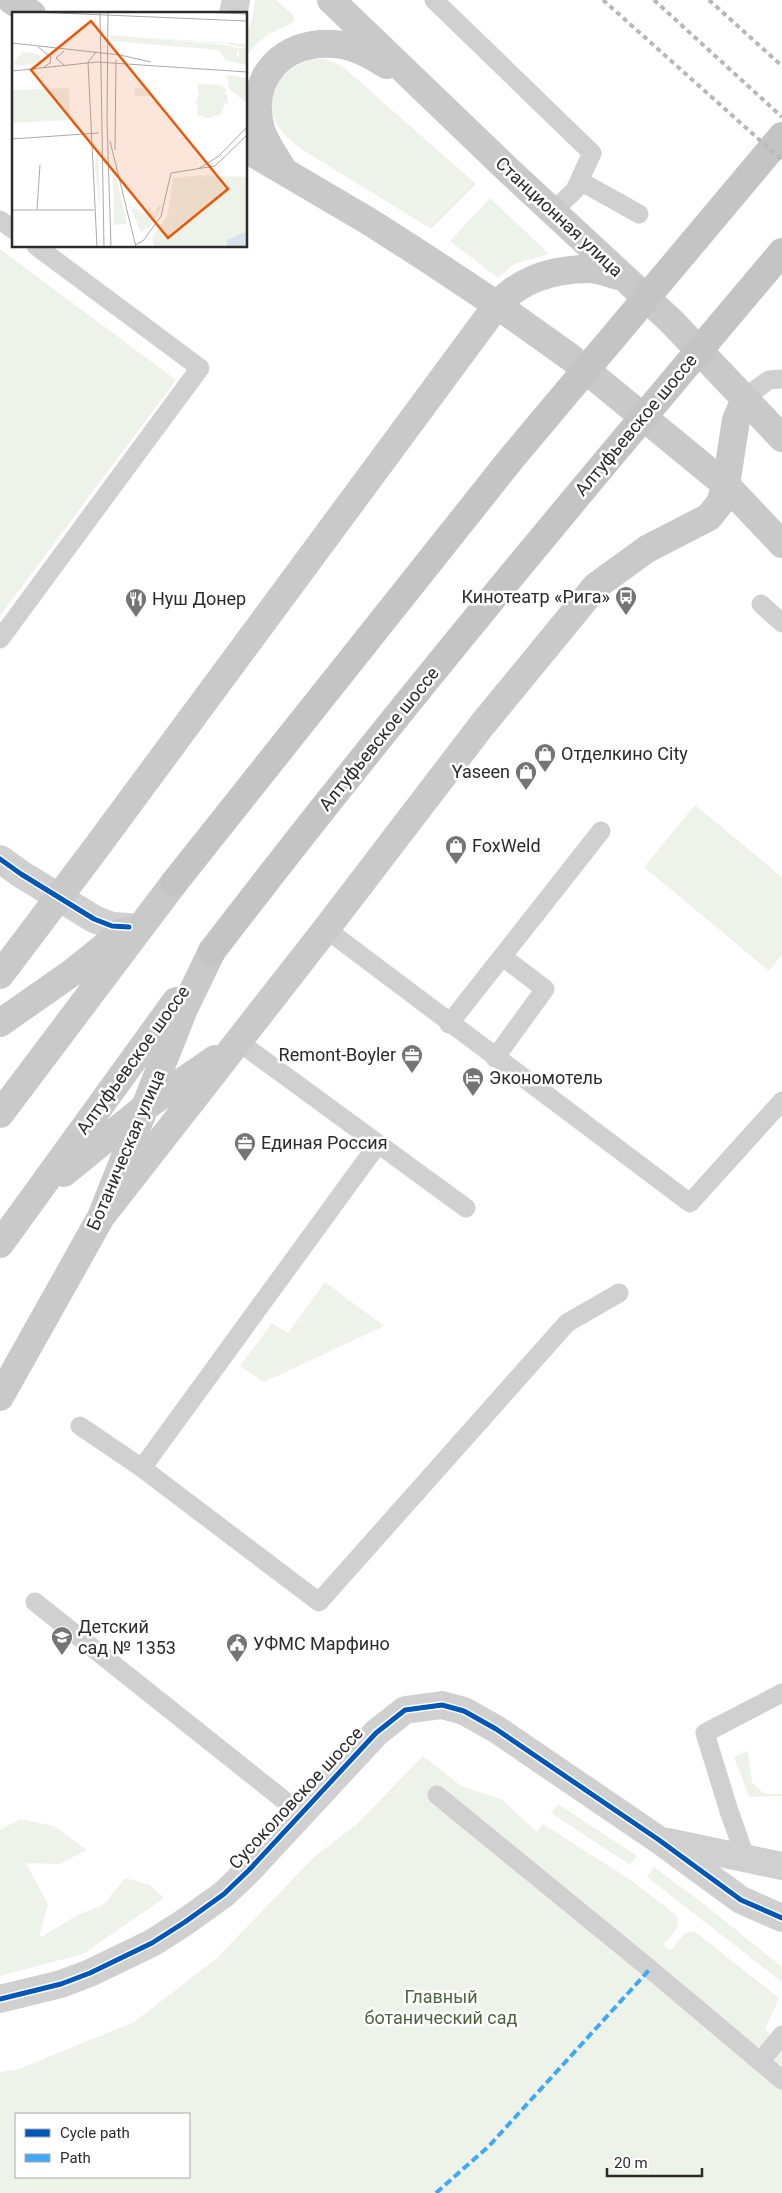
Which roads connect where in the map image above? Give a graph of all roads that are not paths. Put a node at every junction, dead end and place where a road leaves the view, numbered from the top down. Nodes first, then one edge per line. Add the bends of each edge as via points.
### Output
1 (11, 0) edge
2 (331, 0) edge
3 (434, 0) edge
4 (29, 12) edge
5 (415, 80) junction
6 (782, 136) edge
7 (248, 150) edge
8 (284, 171) junction
9 (580, 181) junction
10 (552, 212) junction
11 (639, 214) dead end
12 (0, 220) edge
13 (12, 229) edge
14 (39, 248) edge
15 (782, 252) edge
16 (623, 277) junction
17 (497, 305) junction
18 (782, 379) edge
19 (744, 398) junction
20 (782, 438) edge
21 (726, 485) junction
22 (782, 544) edge
23 (761, 604) dead end
24 (782, 623) edge
25 (0, 639) edge
26 (601, 831) dead end
27 (0, 859) edge
28 (174, 883) junction
29 (59, 898) junction
30 (129, 927) junction
31 (326, 930) junction
32 (212, 951) junction
33 (502, 957) junction
34 (0, 975) edge
35 (0, 1023) edge
36 (450, 1024) junction
37 (238, 1042) junction
38 (495, 1058) junction
39 (782, 1101) edge
40 (145, 1107) junction
41 (0, 1114) edge
42 (378, 1144) junction
43 (466, 1208) dead end
44 (25, 1211) junction
45 (101, 1217) junction
46 (0, 1244) edge
47 (619, 1293) dead end
48 (0, 1397) edge
49 (80, 1426) dead end
50 (142, 1468) junction
51 (35, 1602) dead end
52 (782, 1692) edge
53 (437, 1795) dead end
54 (300, 1813) junction
55 (660, 1840) junction
56 (746, 1859) junction
57 (782, 1866) edge
58 (782, 1918) edge
59 (0, 1999) edge
60 (782, 2035) edge
61 (760, 2062) junction
62 (782, 2080) edge

1 - 4 main road
2 - 5 main road, Станционная улица
3 - 9 lane via 592,153
5 - 8 main road via 362,50 336,44 299,47 283,56 269,70 261,87 258,110 261,130
5 - 10 main road, Станционная улица
6 - 28 main road via 511,459
7 - 8 main road
8 - 17 main road via 370,222
9 - 10 lane
9 - 11 lane
10 - 16 main road, Станционная улица
12 - 13 lane
14 - 25 lane via 200,368
15 - 32 main road, Алтуфьевское шоссе via 568,506
16 - 17 main road via 590,269 563,272 527,281 509,292
16 - 19 main road, Станционная улица via 671,321
17 - 21 main road via 570,357
17 - 29 main road
18 - 19 lane via 769,380
19 - 20 main road, Станционная улица
19 - 21 main road via 736,420
21 - 22 main road
21 - 31 main road via 720,503 709,517 647,549 596,586 482,725
23 - 24 lane
26 - 33 lane
27 - 29 street
28 - 30 main road
28 - 41 main road
29 - 30 street via 94,919 112,926
29 - 34 main road
30 - 35 main road via 116,940
31 - 36 lane
31 - 37 main road
32 - 40 main road, Ботаническая улица via 184,1008
32 - 44 main road, Алтуфьевское шоссе
33 - 36 lane
33 - 38 lane via 546,989
36 - 38 lane
37 - 40 main road
37 - 42 lane
37 - 45 main road
38 - 39 lane via 690,1203
40 - 44 main road via 65,1172
40 - 45 main road, Ботаническая улица
42 - 43 lane
42 - 50 lane
44 - 46 main road, Алтуфьевское шоссе
45 - 48 main road, Ботаническая улица
47 - 50 lane via 567,1323 319,1602
49 - 50 lane
51 - 54 lane
52 - 56 lane via 705,1733
53 - 61 lane
54 - 55 street, Сусоколовское шоссе via 376,1733 405,1710 442,1705 464,1711 496,1729
54 - 59 street, Сусоколовское шоссе via 224,1894 152,1943 61,1984
55 - 56 street, Сусоколовское шоссе
55 - 58 street, Сусоколовское шоссе via 741,1900
56 - 57 street, Сусоколовское шоссе
60 - 61 lane
61 - 62 lane

